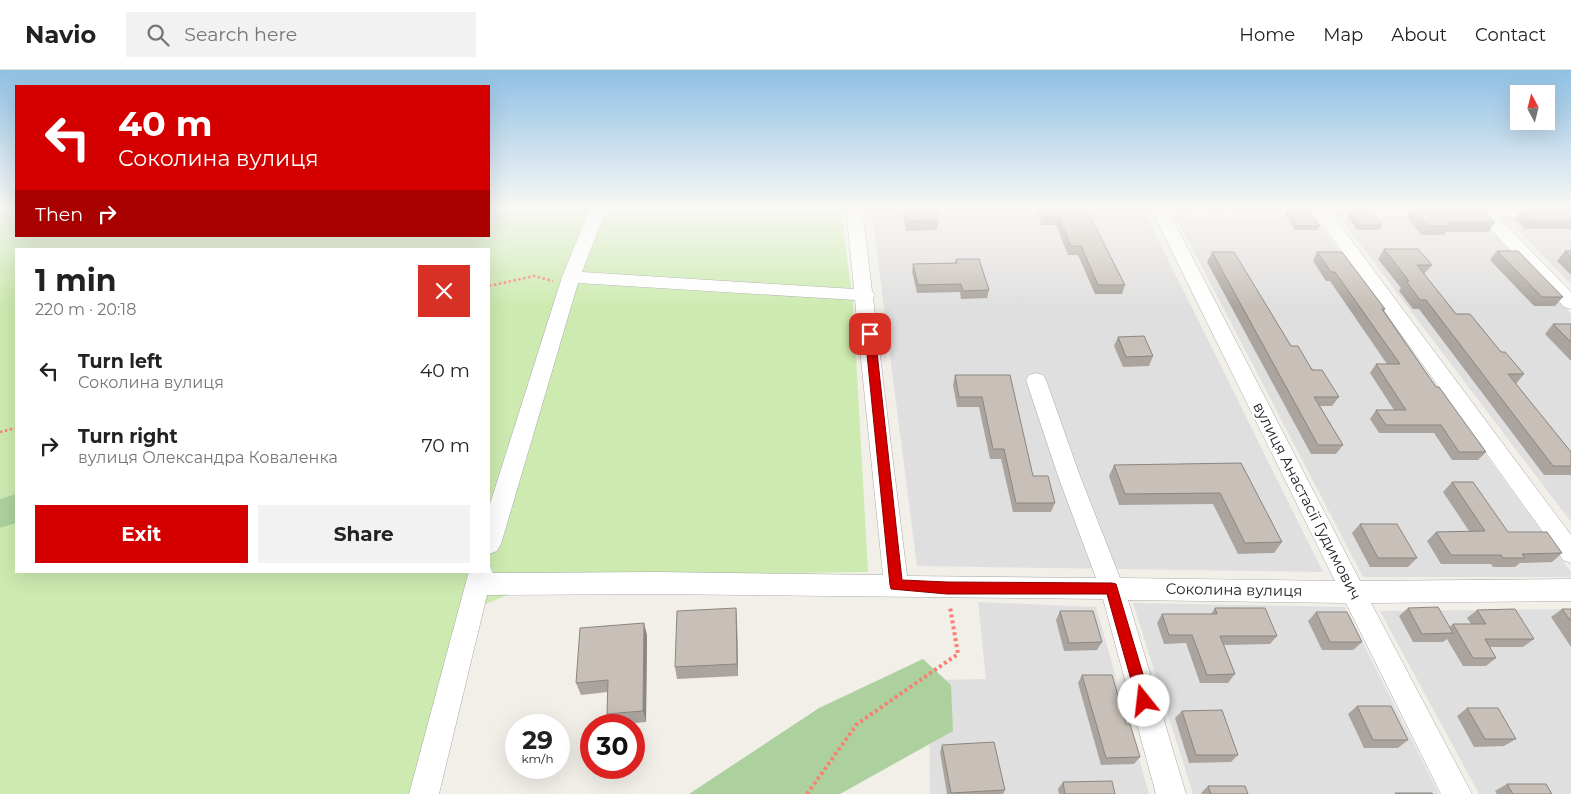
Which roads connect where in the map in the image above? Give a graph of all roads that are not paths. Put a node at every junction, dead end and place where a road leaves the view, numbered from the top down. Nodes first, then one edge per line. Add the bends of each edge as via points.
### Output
1 (585, 241) edge
2 (859, 241) edge
3 (1176, 241) edge
4 (1343, 241) edge
5 (1511, 241) edge
6 (569, 281) junction
7 (866, 295) junction
8 (1571, 303) edge
9 (1036, 380) dead end
10 (490, 541) edge
11 (1571, 553) edge
12 (479, 578) edge
13 (896, 585) junction
14 (1112, 588) junction
15 (1571, 590) edge
16 (1353, 592) junction
17 (424, 794) edge
18 (1171, 794) edge
19 (1458, 794) edge

1 - 6 street
2 - 7 street
3 - 16 street, вулиця Анастасії Гудимович
4 - 11 street
5 - 8 street
6 - 7 street
6 - 10 street
7 - 13 street
9 - 14 street
12 - 13 street, Соколина вулиця
12 - 17 street
13 - 14 street, Соколина вулиця
14 - 16 street, Соколина вулиця
14 - 18 street
15 - 16 street, Соколина вулиця
16 - 19 street, вулиця Анастасії Гудимович

